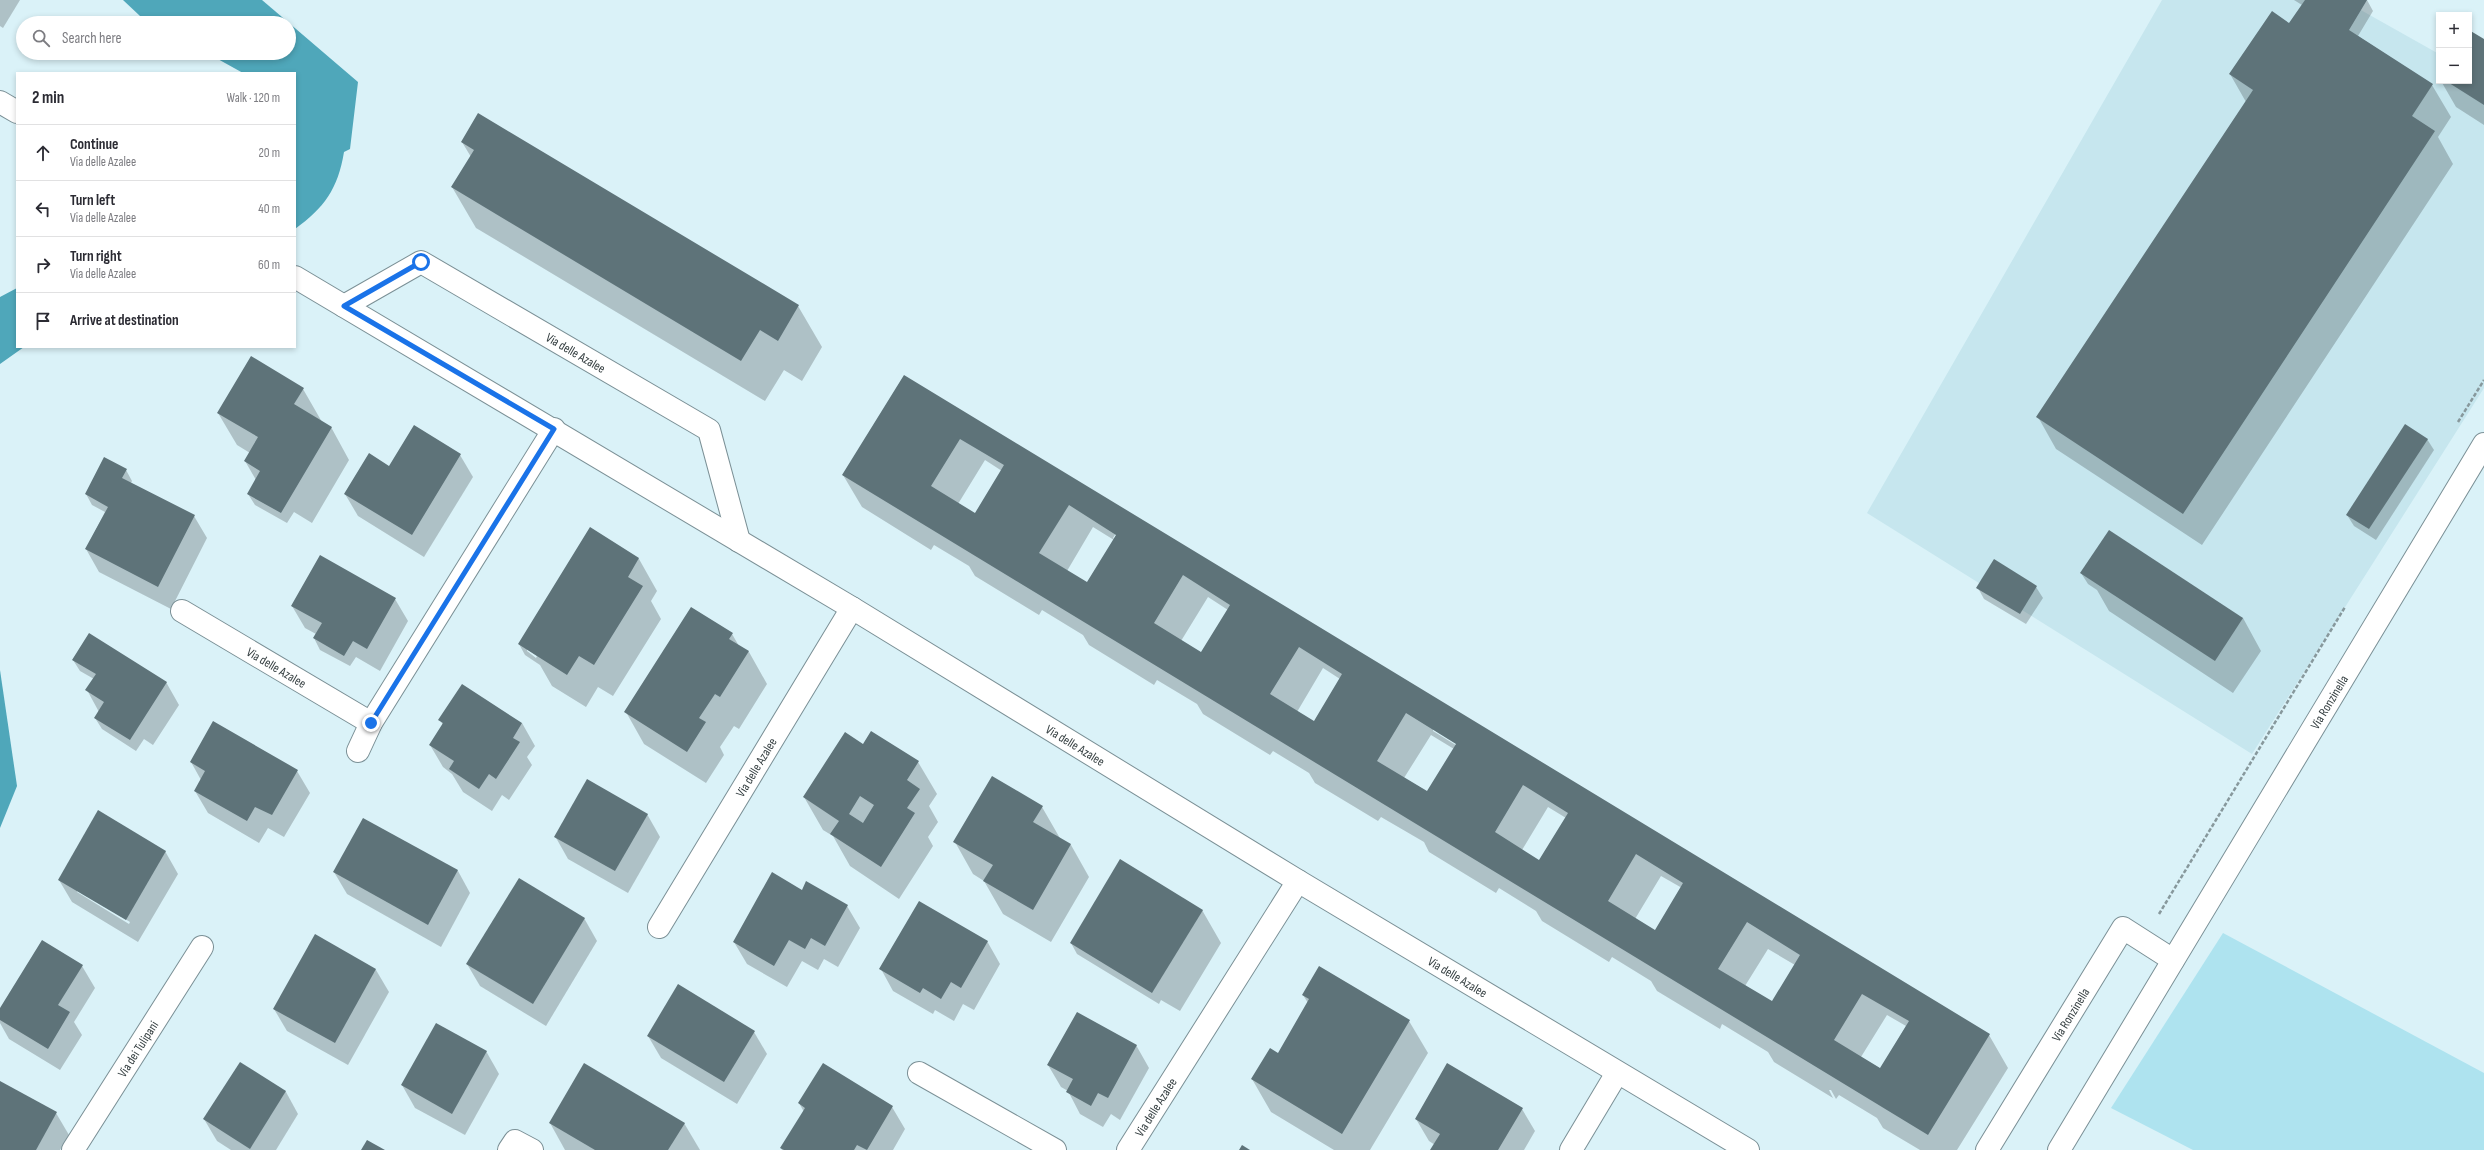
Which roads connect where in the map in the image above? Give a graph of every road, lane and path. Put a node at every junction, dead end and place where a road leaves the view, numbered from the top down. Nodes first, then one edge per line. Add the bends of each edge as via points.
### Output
1 (0, 102) edge
2 (16, 111) edge
3 (296, 278) edge
4 (344, 306) junction
5 (2484, 380) edge
6 (2456, 425) dead end
7 (554, 429) junction
8 (2484, 444) edge
9 (739, 541) junction
10 (2349, 602) dead end
11 (852, 608) junction
12 (182, 611) dead end
13 (371, 723) junction
14 (358, 751) dead end
15 (1298, 881) junction
16 (659, 927) dead end
17 (2142, 941) junction
18 (202, 947) dead end
19 (2173, 960) junction
20 (919, 1073) dead end
21 (1617, 1073) junction
22 (73, 1150) edge
23 (509, 1150) edge
24 (532, 1150) edge
25 (1055, 1150) edge
26 (1128, 1150) edge
27 (1570, 1150) edge
28 (1748, 1150) edge
29 (1987, 1150) edge
30 (2059, 1150) edge

1 - 2 street
3 - 4 street, Via delle Azalee
4 - 7 street, Via delle Azalee
4 - 9 street, Via delle Azalee via 421,262 709,430
5 - 6 path
7 - 9 street, Via delle Azalee
7 - 13 street
8 - 19 street, Via Ronzinella
9 - 11 street, Via delle Azalee
10 - 17 path
11 - 15 street, Via delle Azalee
11 - 16 street, Via delle Azalee
12 - 13 street, Via delle Azalee
13 - 14 street
15 - 21 street, Via delle Azalee
15 - 26 street, Via delle Azalee
17 - 19 street, Via Ronzinella
17 - 29 street, Via Ronzinella via 2123,928
18 - 22 street, Via dei Tulipani
19 - 30 street, Via Ronzinella
20 - 25 street
21 - 27 street
21 - 28 street, Via delle Azalee
23 - 24 street via 515,1141

